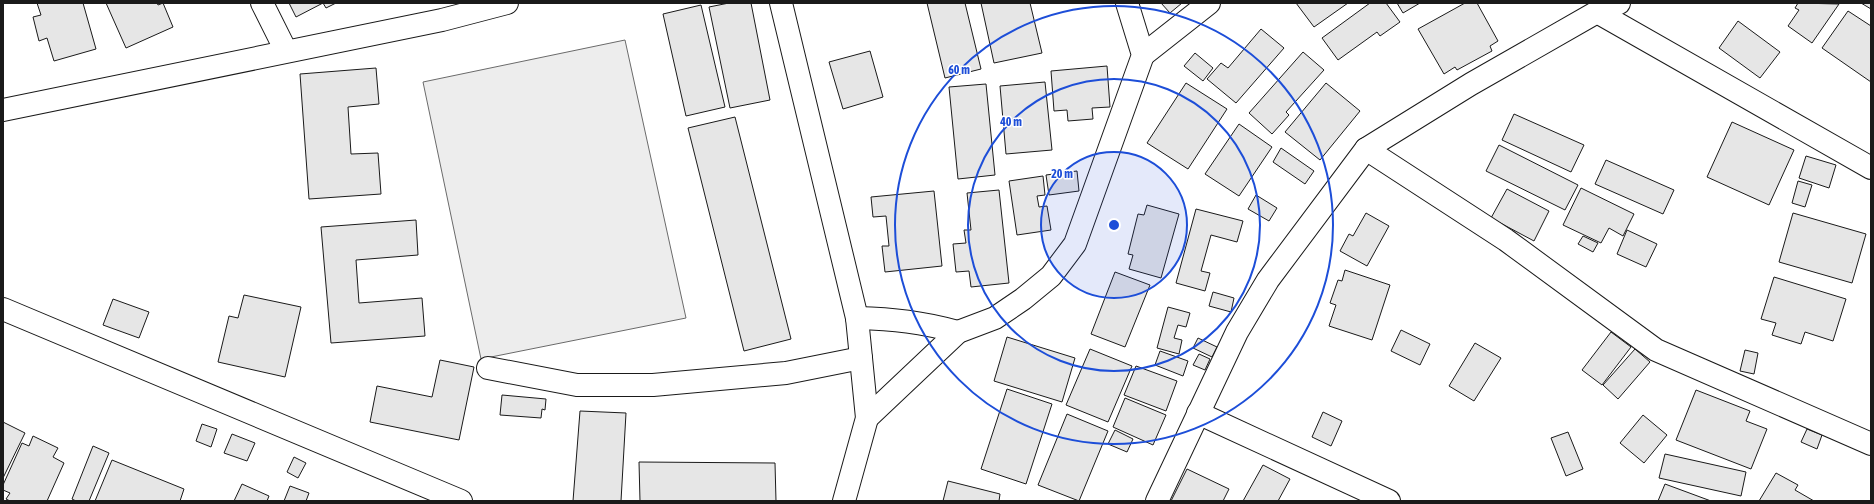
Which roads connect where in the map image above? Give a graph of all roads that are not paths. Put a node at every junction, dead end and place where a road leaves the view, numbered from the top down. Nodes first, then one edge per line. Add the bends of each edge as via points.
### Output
1 (262, 3) edge
2 (507, 3) edge
3 (781, 3) edge
4 (1128, 3) edge
5 (1209, 3) edge
6 (1619, 3) edge
7 (437, 12) edge
8 (1597, 12) junction
9 (286, 51) junction
10 (1143, 55) junction
11 (3, 110) edge
12 (1366, 148) junction
13 (1871, 168) edge
14 (3, 309) edge
15 (857, 318) junction
16 (958, 332) junction
17 (861, 358) junction
18 (488, 368) dead end
19 (1198, 413) junction
20 (867, 418) junction
21 (1871, 444) edge
22 (461, 501) edge
23 (844, 501) edge
24 (1157, 501) edge
25 (1389, 501) edge

1 - 9 street
2 - 7 street
3 - 15 street
4 - 10 street
5 - 10 street
6 - 8 street
7 - 9 street
8 - 12 street
8 - 13 street
9 - 11 street
10 - 16 street via 1075,244 1051,276 1023,299 995,318
12 - 19 street via 1268,280 1237,332
12 - 21 street via 1506,240 1656,350
14 - 22 street
15 - 16 street via 892,319 928,324
15 - 17 street
16 - 20 street
17 - 18 street via 786,373 653,385 577,385
17 - 20 street
19 - 24 street
19 - 25 street
20 - 23 street

